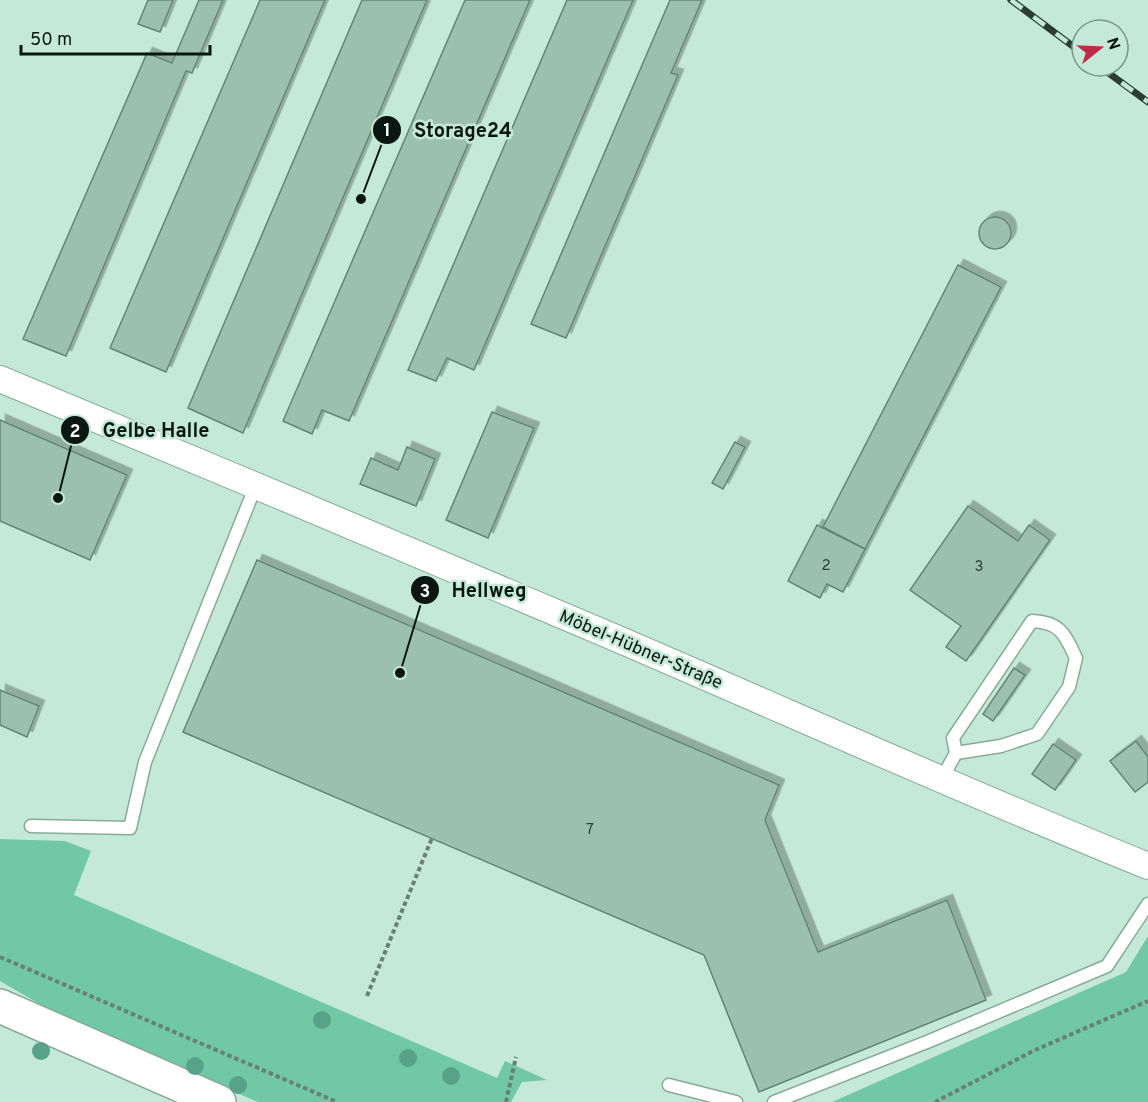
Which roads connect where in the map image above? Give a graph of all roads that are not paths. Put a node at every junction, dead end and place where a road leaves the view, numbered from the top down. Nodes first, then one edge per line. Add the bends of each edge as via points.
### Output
1 (0, 379) edge
2 (256, 485) junction
3 (956, 753) junction
4 (942, 780) junction
5 (31, 826) dead end
6 (1148, 866) edge
7 (1148, 904) edge
8 (0, 1006) edge
9 (669, 1085) dead end
10 (219, 1102) edge
11 (735, 1102) edge
12 (774, 1102) edge

1 - 2 street, Möbel-Hübner-Straße
2 - 4 street, Möbel-Hübner-Straße
2 - 5 lane via 146,762 130,828
3 - 3 lane via 1001,746 1037,734 1069,687 1076,658 1065,634 1048,622 1032,621 952,738
3 - 4 lane
4 - 6 street, Möbel-Hübner-Straße
7 - 12 lane via 1107,966
8 - 10 main road
9 - 11 lane

